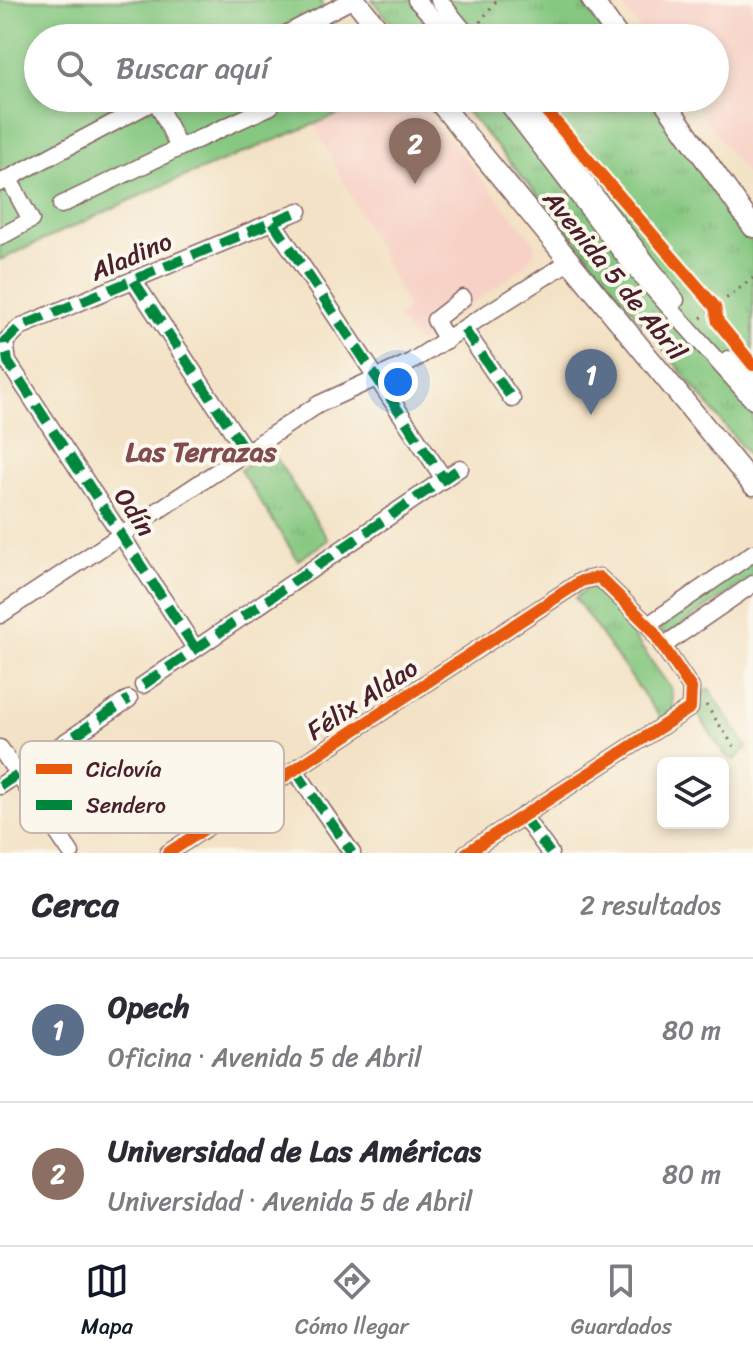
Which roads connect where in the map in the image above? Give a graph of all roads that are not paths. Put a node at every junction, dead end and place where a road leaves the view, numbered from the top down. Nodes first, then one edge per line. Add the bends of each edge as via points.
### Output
1 (354, 0) edge
2 (416, 0) edge
3 (439, 0) edge
4 (592, 0) edge
5 (306, 24) edge
6 (374, 24) edge
7 (439, 24) edge
8 (465, 24) edge
9 (609, 24) edge
10 (134, 112) edge
11 (164, 112) edge
12 (258, 112) edge
13 (448, 112) edge
14 (514, 112) edge
15 (531, 112) edge
16 (672, 112) edge
17 (179, 148) junction
18 (4, 181) edge
19 (61, 205) dead end
20 (299, 211) dead end
21 (273, 222) junction
22 (753, 227) edge
23 (0, 237) edge
24 (570, 261) junction
25 (134, 281) junction
26 (463, 298) dead end
27 (464, 329) junction
28 (447, 340) junction
29 (8, 362) joint
30 (376, 377) junction
31 (753, 383) edge
32 (512, 399) dead end
33 (753, 401) edge
34 (246, 452) junction
35 (460, 468) dead end
36 (444, 479) junction
37 (753, 485) edge
38 (121, 535) junction
39 (753, 553) edge
40 (753, 584) edge
41 (0, 615) edge
42 (648, 625) junction
43 (663, 646) junction
44 (195, 648) junction
45 (143, 685) dead end
46 (129, 699) dead end
47 (67, 741) edge
48 (0, 748) edge
49 (295, 770) junction
50 (18, 774) junction
51 (20, 777) edge
52 (284, 777) edge
53 (0, 786) edge
54 (523, 816) junction
55 (58, 833) edge
56 (199, 833) edge
57 (71, 853) edge
58 (168, 853) edge
59 (352, 853) edge
60 (466, 853) edge
61 (550, 853) edge

1 - 5 street
1 - 6 main road
2 - 7 street
3 - 8 street
4 - 9 main road
10 - 18 street
11 - 17 street
12 - 17 street
13 - 24 main road, Avenida 5 de Abril
14 - 33 street via 628,261
15 - 31 street via 695,323
16 - 22 main road
17 - 19 street
18 - 23 street via 31,220
20 - 21 street, Aladino
21 - 25 street, Aladino
21 - 30 street
24 - 27 street
24 - 37 main road, Avenida 5 de Abril
25 - 29 street, Aladino via 13,331 5,342
25 - 34 street
26 - 28 street via 435,320
27 - 28 street
27 - 32 street
28 - 30 street
29 - 38 street, Odín
30 - 34 street via 335,394
30 - 36 street
34 - 38 street
35 - 36 street
36 - 44 street
38 - 41 street
38 - 44 street, Odín
39 - 42 street
40 - 43 street
42 - 43 street
42 - 49 street, Félix Aldao via 599,577 581,581
43 - 54 street via 691,688 693,698 684,714
44 - 45 street
46 - 47 street
48 - 50 street
49 - 52 street, Félix Aldao
49 - 59 street
50 - 51 street
50 - 53 street
54 - 60 street
54 - 61 street
55 - 57 street
56 - 58 street, Félix Aldao

